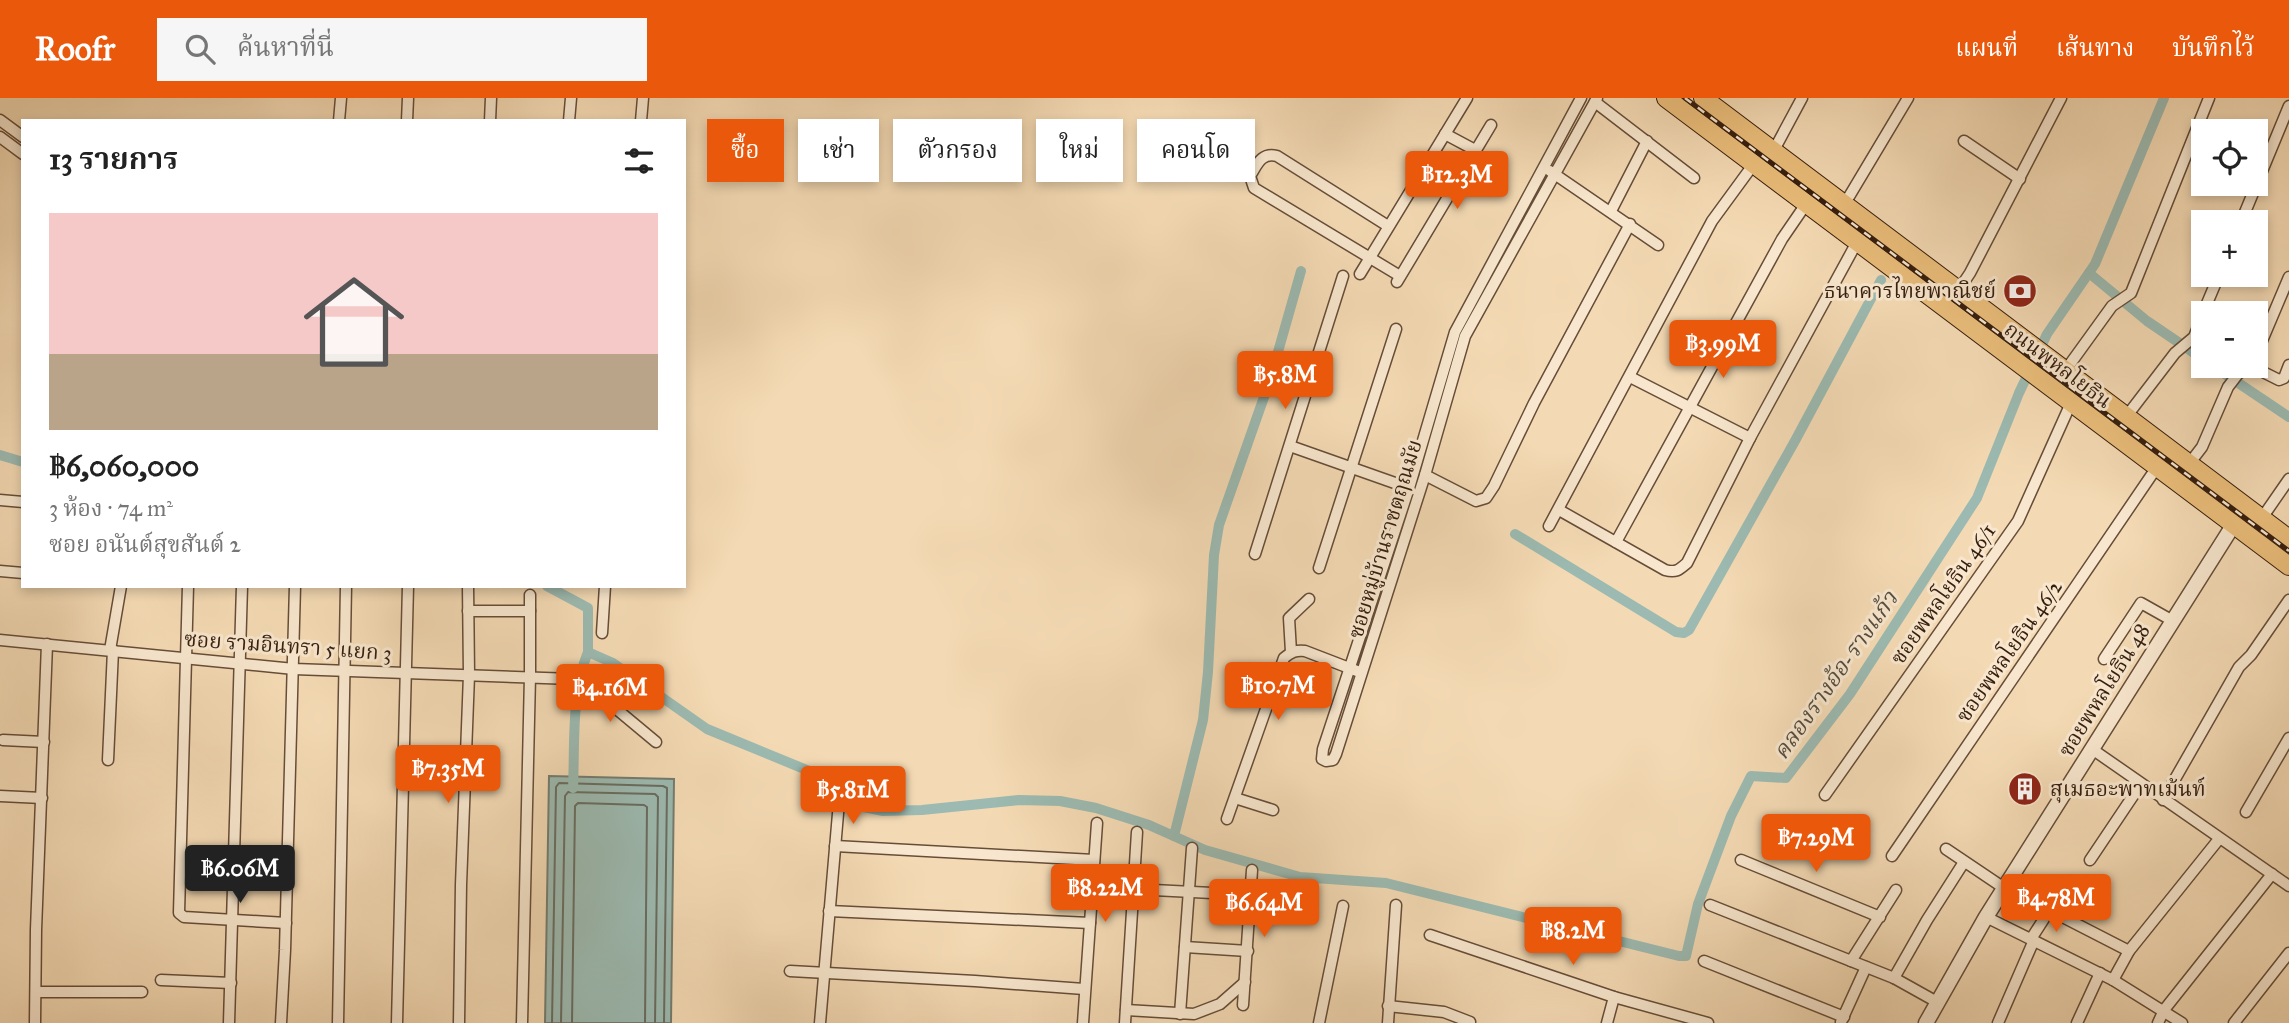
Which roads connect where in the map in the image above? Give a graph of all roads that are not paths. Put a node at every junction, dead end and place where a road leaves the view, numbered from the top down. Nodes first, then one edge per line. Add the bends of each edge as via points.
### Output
1 (341, 98) edge
2 (408, 98) edge
3 (491, 98) edge
4 (571, 98) edge
5 (643, 98) edge
6 (1467, 98) edge
7 (1581, 98) edge
8 (1667, 98) edge
9 (1703, 98) edge
10 (1802, 98) edge
11 (1908, 98) edge
12 (2061, 98) edge
13 (2209, 98) edge
14 (1596, 100) edge
15 (2289, 106) edge
16 (339, 119) edge
17 (407, 119) edge
18 (490, 119) edge
19 (569, 119) edge
20 (641, 119) edge
21 (0, 120) edge
22 (1491, 125) dead end
23 (1445, 134) junction
24 (21, 136) edge
25 (0, 137) edge
26 (1647, 141) junction
27 (1964, 141) dead end
28 (1475, 150) junction
29 (1773, 152) junction
30 (21, 153) edge
31 (1753, 165) junction
32 (1545, 167) junction
33 (1555, 174) junction
34 (1694, 178) dead end
35 (2020, 180) junction
36 (1806, 204) junction
37 (1844, 205) junction
38 (2246, 210) edge
39 (1611, 211) junction
40 (1630, 224) junction
41 (1388, 226) junction
42 (1857, 242) junction
43 (1658, 245) dead end
44 (1903, 249) junction
45 (1370, 257) junction
46 (1892, 269) junction
47 (1360, 274) dead end
48 (1343, 276) dead end
49 (2289, 277) edge
50 (1958, 290) junction
51 (2268, 327) edge
52 (1396, 329) dead end
53 (2191, 340) edge
54 (2289, 365) edge
55 (2065, 371) junction
56 (2268, 374) edge
57 (1630, 377) junction
58 (2235, 378) edge
59 (2071, 403) junction
60 (1690, 407) junction
61 (1439, 411) junction
62 (2126, 417) junction
63 (1750, 438) junction
64 (1290, 446) junction
65 (2189, 464) junction
66 (2157, 467) junction
67 (1352, 468) junction
68 (1425, 475) junction
69 (2289, 479) edge
70 (1409, 488) junction
71 (0, 500) edge
72 (21, 502) edge
73 (1559, 510) junction
74 (2258, 515) junction
75 (1549, 526) dead end
76 (2238, 527) junction
77 (2289, 539) edge
78 (1616, 542) junction
79 (1255, 554) dead end
80 (2289, 566) edge
81 (1319, 568) dead end
82 (0, 571) edge
83 (21, 573) edge
84 (1378, 580) junction
85 (1391, 586) junction
86 (121, 588) edge
87 (188, 588) edge
88 (242, 588) edge
89 (295, 588) edge
90 (346, 588) edge
91 (408, 588) edge
92 (468, 588) edge
93 (606, 588) edge
94 (530, 595) dead end
95 (1308, 599) dead end
96 (2289, 600) edge
97 (468, 611) junction
98 (530, 611) junction
99 (2173, 621) junction
100 (602, 633) dead end
101 (0, 640) edge
102 (47, 644) junction
103 (111, 650) junction
104 (1290, 652) junction
105 (187, 658) junction
106 (2104, 659) dead end
107 (239, 663) junction
108 (294, 668) junction
109 (1351, 669) junction
110 (345, 671) junction
111 (407, 673) junction
112 (1363, 674) junction
113 (469, 675) junction
114 (530, 676) junction
115 (2289, 738) edge
116 (3, 740) dead end
117 (44, 742) junction
118 (656, 742) dead end
119 (2092, 749) junction
120 (108, 760) dead end
121 (2141, 784) junction
122 (1825, 795) dead end
123 (0, 796) edge
124 (42, 798) junction
125 (1235, 798) junction
126 (2163, 800) junction
127 (839, 802) dead end
128 (1273, 810) dead end
129 (2246, 812) dead end
130 (1227, 819) dead end
131 (1097, 823) dead end
132 (1137, 832) dead end
133 (2219, 839) junction
134 (835, 846) junction
135 (1192, 848) dead end
136 (1946, 849) dead end
137 (1892, 856) dead end
138 (1094, 859) junction
139 (1741, 860) dead end
140 (2090, 860) dead end
141 (1964, 862) junction
142 (1252, 870) dead end
143 (2272, 874) junction
144 (2289, 886) edge
145 (2004, 888) junction
146 (1134, 889) junction
147 (1896, 890) dead end
148 (1189, 891) junction
149 (1251, 895) junction
150 (1396, 905) dead end
151 (1710, 905) dead end
152 (1343, 906) dead end
153 (829, 911) junction
154 (1880, 917) junction
155 (1986, 917) junction
156 (233, 921) junction
157 (286, 923) junction
158 (1090, 923) junction
159 (1430, 935) dead end
160 (2032, 940) junction
161 (1185, 947) junction
162 (1248, 951) junction
163 (2129, 951) junction
164 (2289, 953) edge
165 (1704, 961) dead end
166 (1851, 961) junction
167 (1866, 967) junction
168 (790, 971) dead end
169 (2100, 973) junction
170 (824, 974) junction
171 (1894, 978) junction
172 (161, 980) dead end
173 (2113, 980) junction
174 (1245, 982) junction
175 (231, 983) junction
176 (1084, 989) junction
177 (36, 992) junction
178 (142, 992) dead end
179 (1614, 997) junction
180 (1937, 1002) junction
181 (1243, 1005) dead end
182 (1388, 1006) junction
183 (1126, 1010) junction
184 (2164, 1010) junction
185 (1180, 1014) junction
186 (1444, 1018) edge
187 (1842, 1020) edge
188 (1470, 1022) edge
189 (35, 1023) edge
190 (229, 1023) edge
191 (281, 1023) edge
192 (338, 1023) edge
193 (397, 1023) edge
194 (460, 1023) edge
195 (522, 1023) edge
196 (820, 1023) edge
197 (1083, 1023) edge
198 (1125, 1023) edge
199 (1319, 1023) edge
200 (1388, 1023) edge
201 (1607, 1023) edge
202 (1708, 1023) edge
203 (1926, 1023) edge
204 (1997, 1023) edge
205 (2077, 1023) edge
206 (2158, 1023) edge
207 (2182, 1023) edge
208 (2234, 1023) edge

1 - 16 street
2 - 17 street
3 - 18 street
4 - 19 street
5 - 20 street
6 - 23 street
7 - 32 street, ซอยหมู่บ้านราชตฤณมัย
8 - 31 main road, ถนนพหลโยธิน
9 - 29 main road, ถนนพหลโยธิน
10 - 29 street
11 - 37 street
12 - 35 street
13 - 55 street via 2131,293 2112,306
14 - 26 street
14 - 33 street, ซอยหมู่บ้านราชตฤณมัย
15 - 38 street
21 - 24 street
22 - 28 street
23 - 28 street
23 - 41 street
25 - 30 street
26 - 34 street
26 - 39 street
27 - 35 street
28 - 45 street via 1398,279
29 - 37 main road, ถนนพหลโยธิน
31 - 36 main road, ถนนพหลโยธิน
31 - 57 street via 1712,221
32 - 33 street
32 - 61 street, ซอยหมู่บ้านราชตฤณมัย via 1459,321
33 - 39 street
33 - 61 street, ซอยหมู่บ้านราชตฤณมัย via 1465,336
35 - 50 street
36 - 42 main road, ถนนพหลโยธิน
36 - 60 street
37 - 44 main road, ถนนพหลโยธิน
39 - 40 street
40 - 43 street
40 - 68 street via 1486,498 1476,500
41 - 45 street
41 - 45 street via 1277,156 1261,159 1251,176 1254,188
42 - 46 main road, ถนนพหลโยธิน
42 - 63 street
44 - 46 main road
44 - 50 main road, ถนนพหลโยธิน
45 - 47 street
46 - 59 main road, ถนนพหลโยธิน
48 - 64 street
49 - 51 street
50 - 55 main road, ถนนพหลโยธิน
52 - 67 street
53 - 62 street via 2175,353
54 - 56 street via 2284,378
55 - 62 main road, ถนนพหลโยธิน
57 - 60 street
57 - 73 street
58 - 65 street
59 - 66 main road, ถนนพหลโยธิน
59 - 122 street, ซอยพหลโยธิน 46/1 via 2018,521
60 - 63 street
60 - 78 street
61 - 68 street, ซอยหมู่บ้านราชตฤณมัย
61 - 70 street, ซอยหมู่บ้านราชตฤณมัย
62 - 65 main road, ถนนพหลโยธิน
63 - 78 street via 1687,563 1679,570 1665,570
64 - 67 street
64 - 79 street
65 - 74 main road, ถนนพหลโยธิน
66 - 76 main road, ถนนพหลโยธิน
66 - 137 street, ซอยพหลโยธิน 46/2
67 - 70 street
67 - 81 street
68 - 85 street, ซอยหมู่บ้านราชตฤณมัย
69 - 74 street
70 - 84 street, ซอยหมู่บ้านราชตฤณมัย
71 - 72 street
73 - 75 street
73 - 78 street
74 - 76 main road
74 - 77 main road, ถนนพหลโยธิน
76 - 80 main road, ถนนพหลโยธิน
76 - 99 street, ซอยพหลโยธิน 48
82 - 83 street
84 - 85 street
84 - 109 street, ซอยหมู่บ้านราชตฤณมัย
85 - 112 street, ซอยหมู่บ้านราชตฤณมัย
86 - 103 street
87 - 105 street
88 - 107 street
89 - 108 street
90 - 110 street
91 - 111 street
92 - 97 street
93 - 100 street
94 - 98 street
95 - 104 street via 1289,618
96 - 126 street via 2239,667
97 - 98 street
97 - 113 street
98 - 114 street
99 - 106 street via 2141,603
99 - 119 street, ซอยพหลโยธิน 48
101 - 102 street, ซอย รามอินทรา 5 แยก 3
102 - 103 street, ซอย รามอินทรา 5 แยก 3
102 - 117 street
103 - 105 street, ซอย รามอินทรา 5 แยก 3
103 - 120 street
104 - 109 street via 1306,651
104 - 125 street
105 - 107 street, ซอย รามอินทรา 5 แยก 3
105 - 156 street via 179,913
107 - 108 street, ซอย รามอินทรา 5 แยก 3
107 - 156 street
108 - 110 street, ซอย รามอินทรา 5 แยก 3
108 - 157 street
109 - 112 street
109 - 112 street, ซอยหมู่บ้านราชตฤณมัย via 1323,749 1326,761 1336,754
110 - 111 street, ซอย รามอินทรา 5 แยก 3
110 - 192 street
111 - 113 street, ซอย รามอินทรา 5 แยก 3
111 - 193 street
113 - 114 street, ซอย รามอินทรา 5 แยก 3
113 - 194 street
114 - 118 street, ซอย รามอินทรา 5 แยก 3 via 578,681
114 - 195 street
115 - 129 street
116 - 117 street
117 - 124 street
119 - 121 street
119 - 145 street, ซอยพหลโยธิน 48
121 - 126 street
121 - 140 street
123 - 124 street
124 - 177 street
125 - 128 street
125 - 130 street
126 - 133 street
127 - 134 street
131 - 138 street
132 - 146 street
133 - 143 street
133 - 163 street
134 - 138 street
134 - 153 street
135 - 148 street
136 - 141 street
138 - 158 street
139 - 154 street
141 - 145 street
141 - 171 street
142 - 149 street
143 - 144 street
143 - 184 street
145 - 155 street, ซอยพหลโยธิน 48
146 - 148 street
146 - 183 street
147 - 154 street
148 - 149 street
148 - 161 street
149 - 162 street
150 - 182 street
151 - 166 street
152 - 199 street
153 - 158 street
153 - 170 street
154 - 166 street
155 - 160 street
155 - 180 street, ซอยพหลโยธิน 48
156 - 157 street
156 - 175 street
157 - 191 street
158 - 176 street
159 - 179 street
160 - 163 street via 2047,914 2053,912
160 - 169 street
160 - 204 street
161 - 162 street
161 - 185 street
162 - 174 street
163 - 173 street
164 - 208 street
165 - 187 street
166 - 167 street
167 - 171 street
167 - 187 street
168 - 170 street
169 - 173 street
169 - 205 street
170 - 176 street
170 - 196 street
171 - 180 street
172 - 175 street
173 - 184 street
174 - 181 street
174 - 185 street via 1206,1011
175 - 190 street
176 - 197 street
177 - 178 street
177 - 189 street
179 - 201 street
179 - 202 street
180 - 203 street, ซอยพหลโยธิน 48
182 - 186 street
182 - 200 street
183 - 185 street
183 - 198 street
184 - 206 street
184 - 207 street
186 - 188 street

